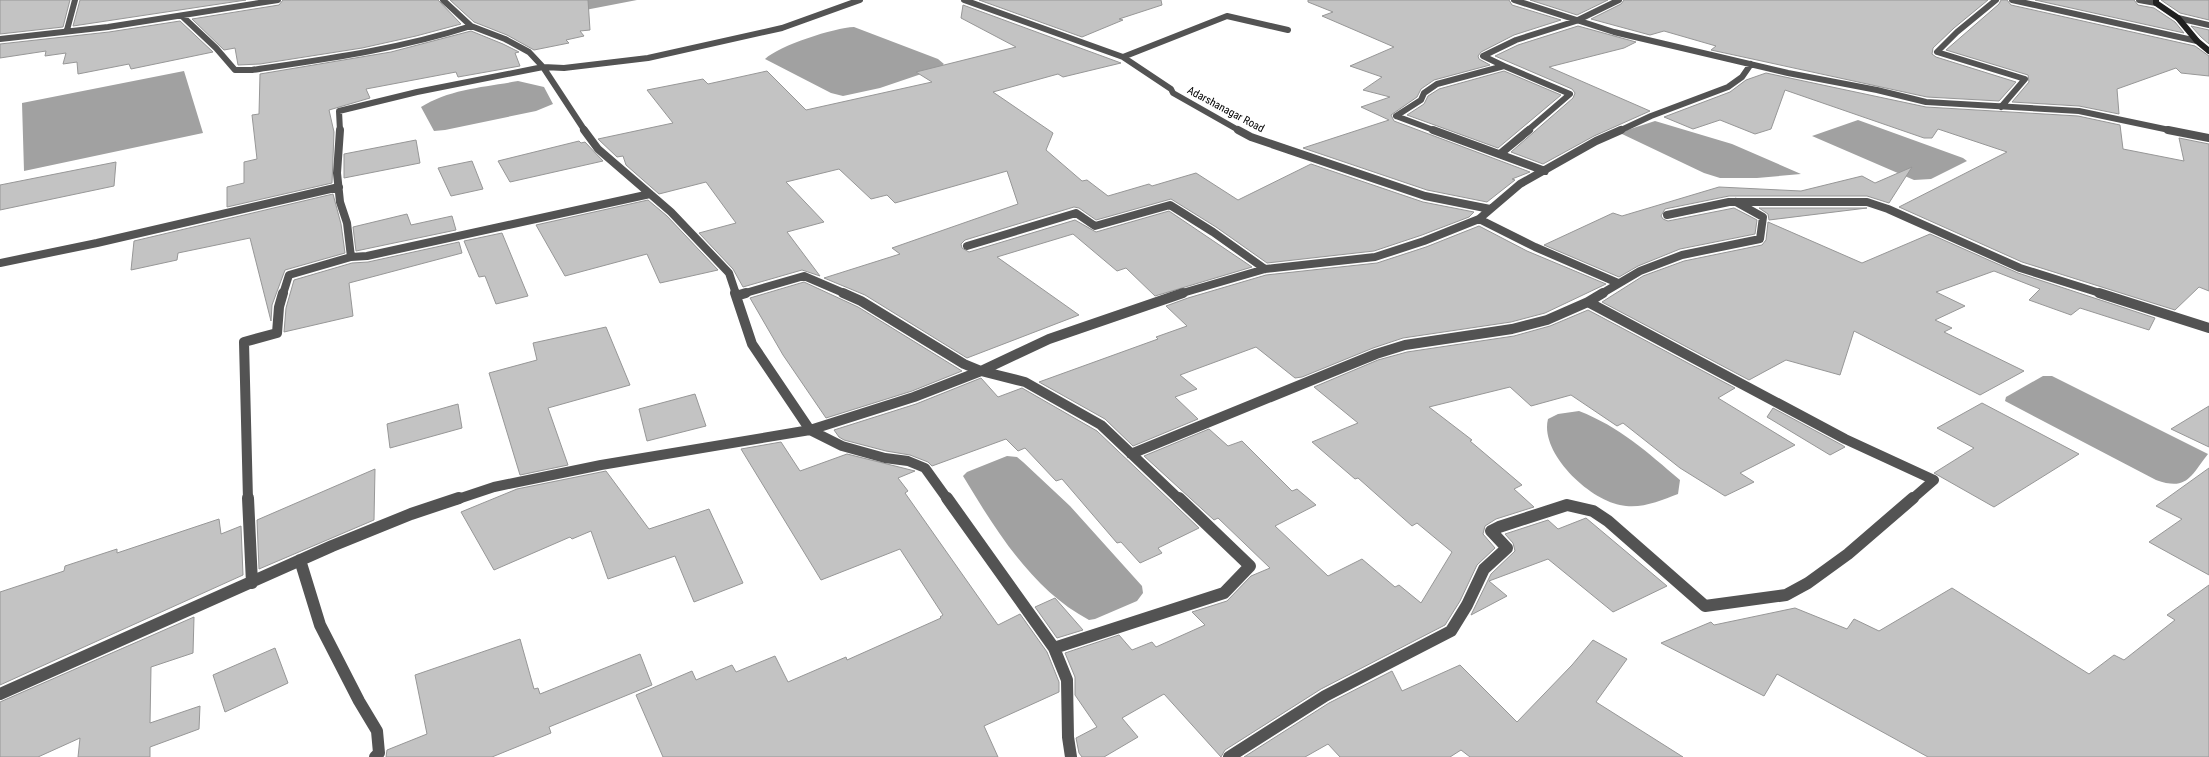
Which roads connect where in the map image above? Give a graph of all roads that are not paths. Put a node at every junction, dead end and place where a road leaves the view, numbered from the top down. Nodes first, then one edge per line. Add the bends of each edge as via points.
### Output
1 (76, 0) edge
2 (278, 0) edge
3 (442, 0) edge
4 (860, 0) edge
5 (964, 0) edge
6 (1514, 0) edge
7 (1619, 0) edge
8 (1996, 0) edge
9 (2012, 0) edge
10 (2139, 0) edge
11 (2156, 2) edge
12 (182, 16) junction
13 (2178, 18) junction
14 (1576, 21) junction
15 (2209, 25) edge
16 (471, 26) junction
17 (67, 30) junction
18 (1288, 30) dead end
19 (0, 39) edge
20 (2197, 41) junction
21 (2209, 51) edge
22 (1123, 57) junction
23 (1751, 64) junction
24 (1504, 66) junction
25 (543, 67) junction
26 (2001, 107) junction
27 (2209, 138) edge
28 (1500, 154) junction
29 (1544, 171) junction
30 (339, 187) junction
31 (650, 194) junction
32 (1736, 202) junction
33 (1490, 209) junction
34 (1667, 215) dead end
35 (1479, 219) junction
36 (967, 246) dead end
37 (351, 257) junction
38 (0, 263) edge
39 (1264, 269) junction
40 (1618, 284) junction
41 (736, 296) junction
42 (1588, 302) junction
43 (2209, 328) edge
44 (981, 371) junction
45 (810, 430) junction
46 (1131, 454) junction
47 (300, 560) junction
48 (252, 583) junction
49 (1054, 648) junction
50 (0, 694) edge
51 (375, 757) edge
52 (1071, 757) edge
53 (1229, 757) edge

1 - 17 street
2 - 12 street
3 - 16 street
4 - 25 street via 782,28 648,58 573,67
5 - 22 street, Adarshanagar Road
6 - 14 street
7 - 14 street
8 - 26 street via 1937,52 2025,79
9 - 20 street
10 - 11 street
11 - 13 main road
12 - 16 street via 235,70 388,49
12 - 17 street via 108,28
13 - 15 street
13 - 20 main road
14 - 23 street
14 - 24 street via 1516,40 1483,56
16 - 25 street via 529,52
17 - 19 street
18 - 22 street via 1227,16
20 - 21 main road
22 - 33 street, Adarshanagar Road via 1173,93 1251,137 1424,196
23 - 26 street via 1926,102
23 - 29 street via 1728,88 1651,116
24 - 28 street via 1570,94
24 - 28 street via 1437,84 1424,93 1421,100 1396,116
25 - 30 street via 338,111
25 - 31 street via 598,148
26 - 27 street via 2079,112
28 - 29 street
29 - 33 street via 1520,184
30 - 37 street
30 - 38 street
31 - 37 street
31 - 41 street via 729,273
32 - 34 street
32 - 40 street via 1763,216 1760,239 1682,255 1640,271
32 - 43 street via 1867,202 2020,268
33 - 35 street
35 - 39 street via 1375,257
35 - 40 street
36 - 39 street via 1076,213 1095,226 1170,205
37 - 48 street via 289,275 279,306 277,332 244,342
39 - 44 street via 1117,314 1049,339
40 - 42 street
41 - 44 street via 804,276 861,301 964,364
41 - 45 street via 752,344
42 - 46 street via 1547,320 1521,327 1405,345 1376,354
42 - 53 street via 1846,439 1934,480 1848,554 1808,583 1786,595 1744,602 1705,606 1593,511 1567,504 1499,527 1491,531 1506,548 1484,569 1450,631 1326,696
44 - 45 street via 914,397
44 - 46 street via 1025,382 1101,425
45 - 47 street via 601,465 494,487 411,514
45 - 49 street via 842,446 925,468
46 - 49 street via 1250,566 1224,593
47 - 48 street
47 - 51 street via 320,625 377,731 379,753
48 - 50 street
49 - 52 street via 1067,680

